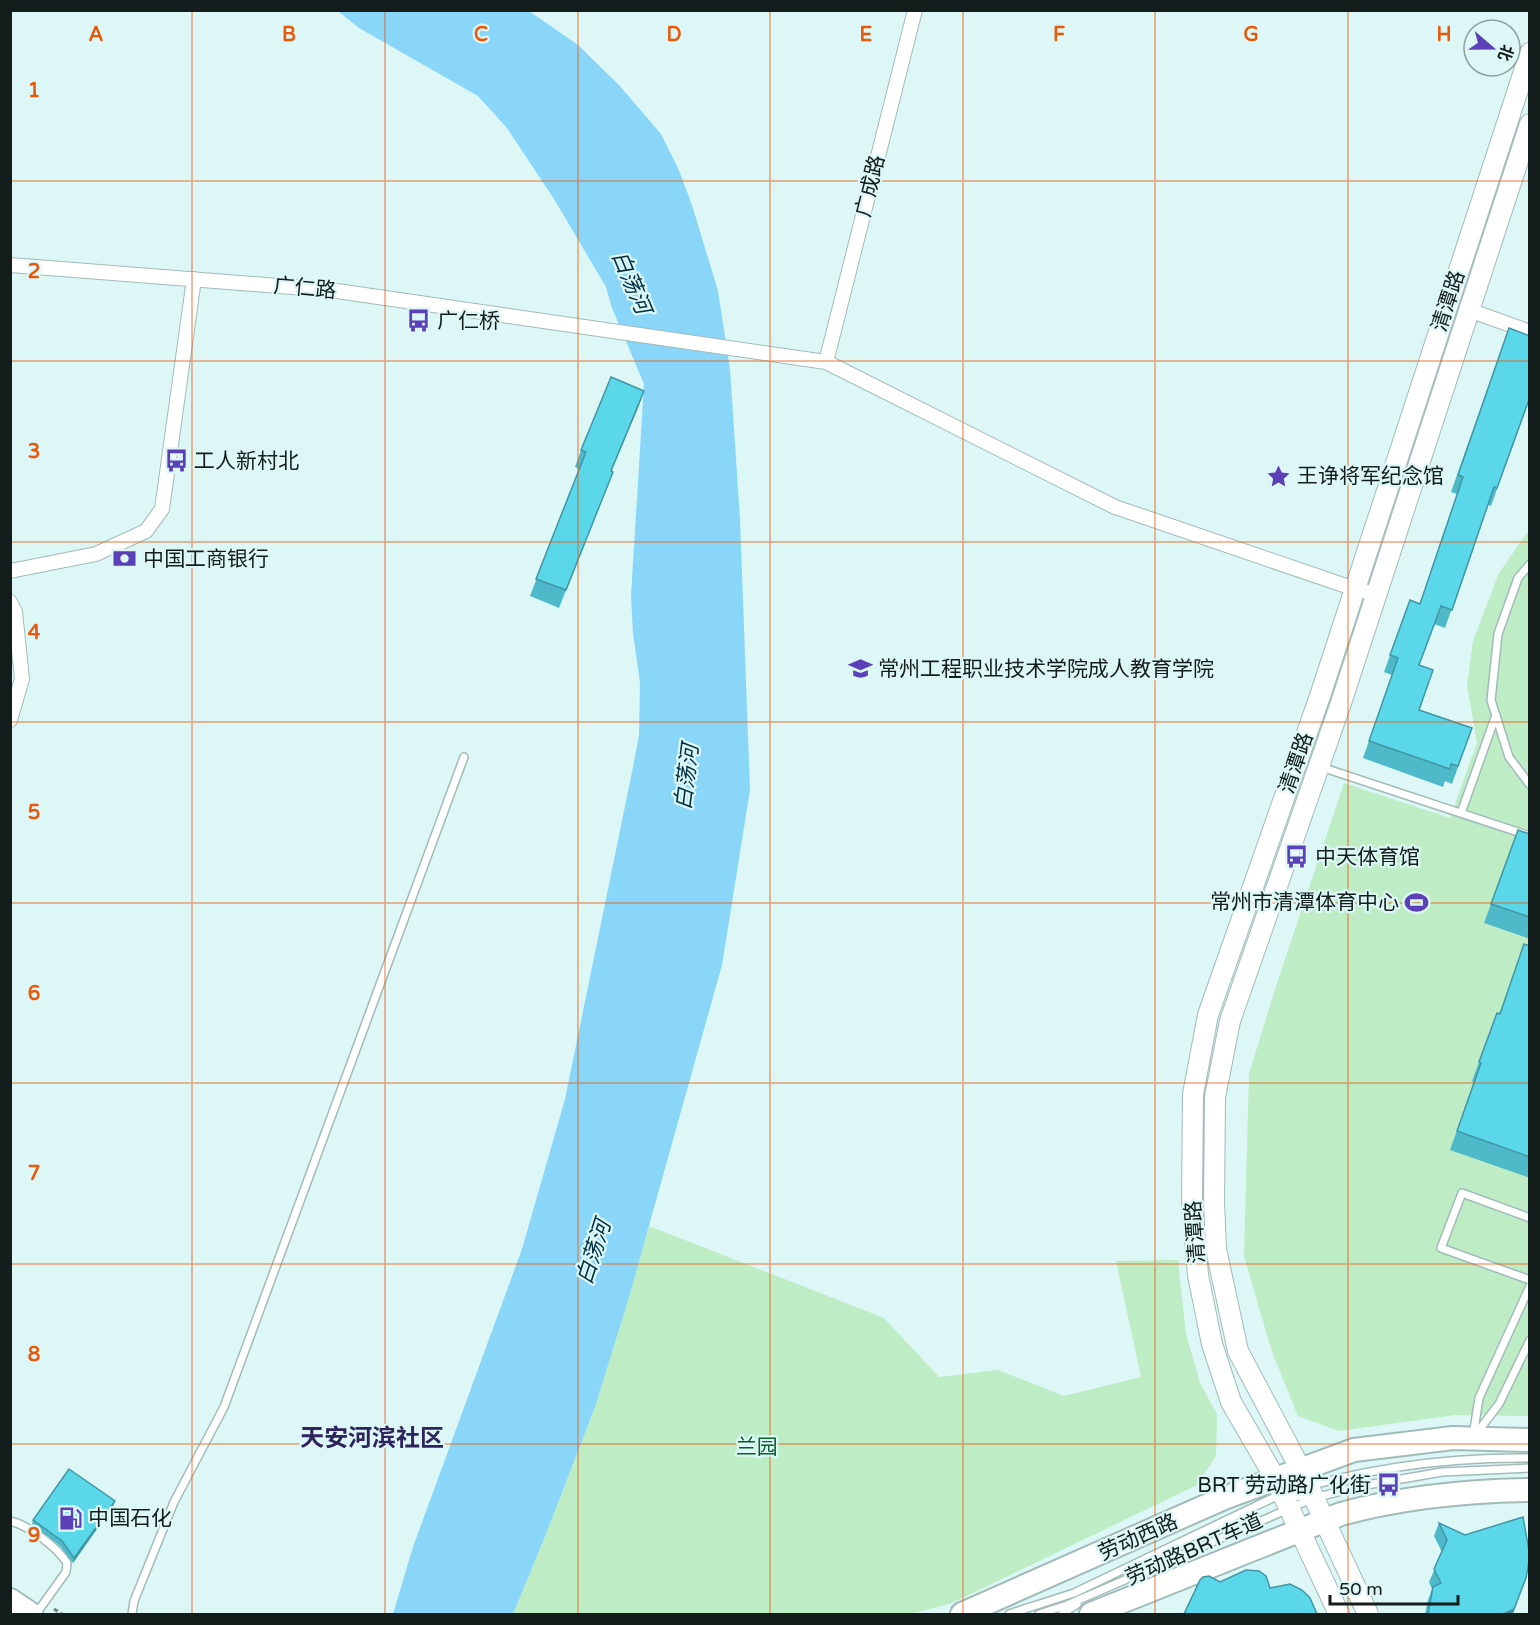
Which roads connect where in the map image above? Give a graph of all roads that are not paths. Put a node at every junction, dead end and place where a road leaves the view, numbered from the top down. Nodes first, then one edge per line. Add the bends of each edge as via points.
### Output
1 (915, 10) edge
2 (1530, 53) edge
3 (1530, 124) edge
4 (10, 266) edge
5 (194, 279) junction
6 (1469, 310) junction
7 (1530, 332) edge
8 (826, 362) junction
9 (1530, 564) edge
10 (10, 571) edge
11 (1355, 589) junction
12 (1376, 594) junction
13 (10, 602) edge
14 (1496, 715) junction
15 (10, 720) edge
16 (464, 757) dead end
17 (1319, 766) junction
18 (1530, 785) edge
19 (1461, 813) junction
20 (1530, 836) edge
21 (1530, 1218) edge
22 (1530, 1280) edge
23 (1530, 1286) edge
24 (1530, 1340) edge
25 (1473, 1438) junction
26 (1530, 1440) edge
27 (1530, 1458) edge
28 (1530, 1468) edge
29 (1308, 1484) junction
30 (1530, 1490) edge
31 (1282, 1493) junction
32 (1323, 1520) junction
33 (10, 1521) edge
34 (1299, 1530) junction
35 (10, 1599) edge
36 (1094, 1609) edge
37 (31, 1614) edge
38 (36, 1614) edge
39 (132, 1614) edge
40 (962, 1614) edge
41 (1009, 1614) edge
42 (1039, 1614) edge
43 (1062, 1614) edge
44 (1339, 1614) edge
45 (1368, 1614) edge

1 - 8 street, 广成路
2 - 11 main road, 清潭路
3 - 6 main road, 清潭路
4 - 5 street, 广仁路
5 - 8 street, 广仁路 via 330,290
5 - 10 street via 162,509 147,531 96,554
6 - 7 street
6 - 12 main road, 清潭路
8 - 11 street via 1115,507
9 - 14 lane via 1518,578 1498,634 1491,700
11 - 12 street
11 - 31 main road, 清潭路 via 1208,1015 1193,1095 1192,1202 1198,1275 1212,1344 1231,1402
12 - 17 main road, 清潭路
13 - 15 street via 15,612 22,679
14 - 18 lane via 1509,757
14 - 19 lane
16 - 39 lane via 224,1407 174,1502
17 - 19 lane
17 - 29 main road, 清潭路 via 1230,1021 1215,1097 1216,1249 1238,1351
19 - 20 lane
21 - 22 lane via 1462,1193 1441,1248
23 - 25 lane via 1479,1398
24 - 25 lane via 1499,1404
25 - 26 main road, 劳动西路
25 - 29 main road, 劳动西路 via 1354,1450
27 - 29 lane via 1451,1460
28 - 29 lane, 劳动路BRT车道 via 1442,1472 1361,1486
29 - 31 main road, 劳动西路
29 - 31 lane
29 - 31 lane, 劳动路BRT车道
29 - 32 main road, 清潭路
30 - 32 main road via 1448,1493 1382,1503
31 - 34 main road, 清潭路
31 - 36 lane, 劳动路BRT车道
31 - 40 main road, 劳动西路 via 1224,1498
31 - 41 lane via 1074,1593
32 - 34 main road
32 - 45 main road, 清潭路
33 - 38 lane via 21,1523 67,1563 66,1572
34 - 36 main road
34 - 44 main road, 清潭路
35 - 37 main road
36 - 42 lane, 劳动路BRT车道
36 - 43 lane

